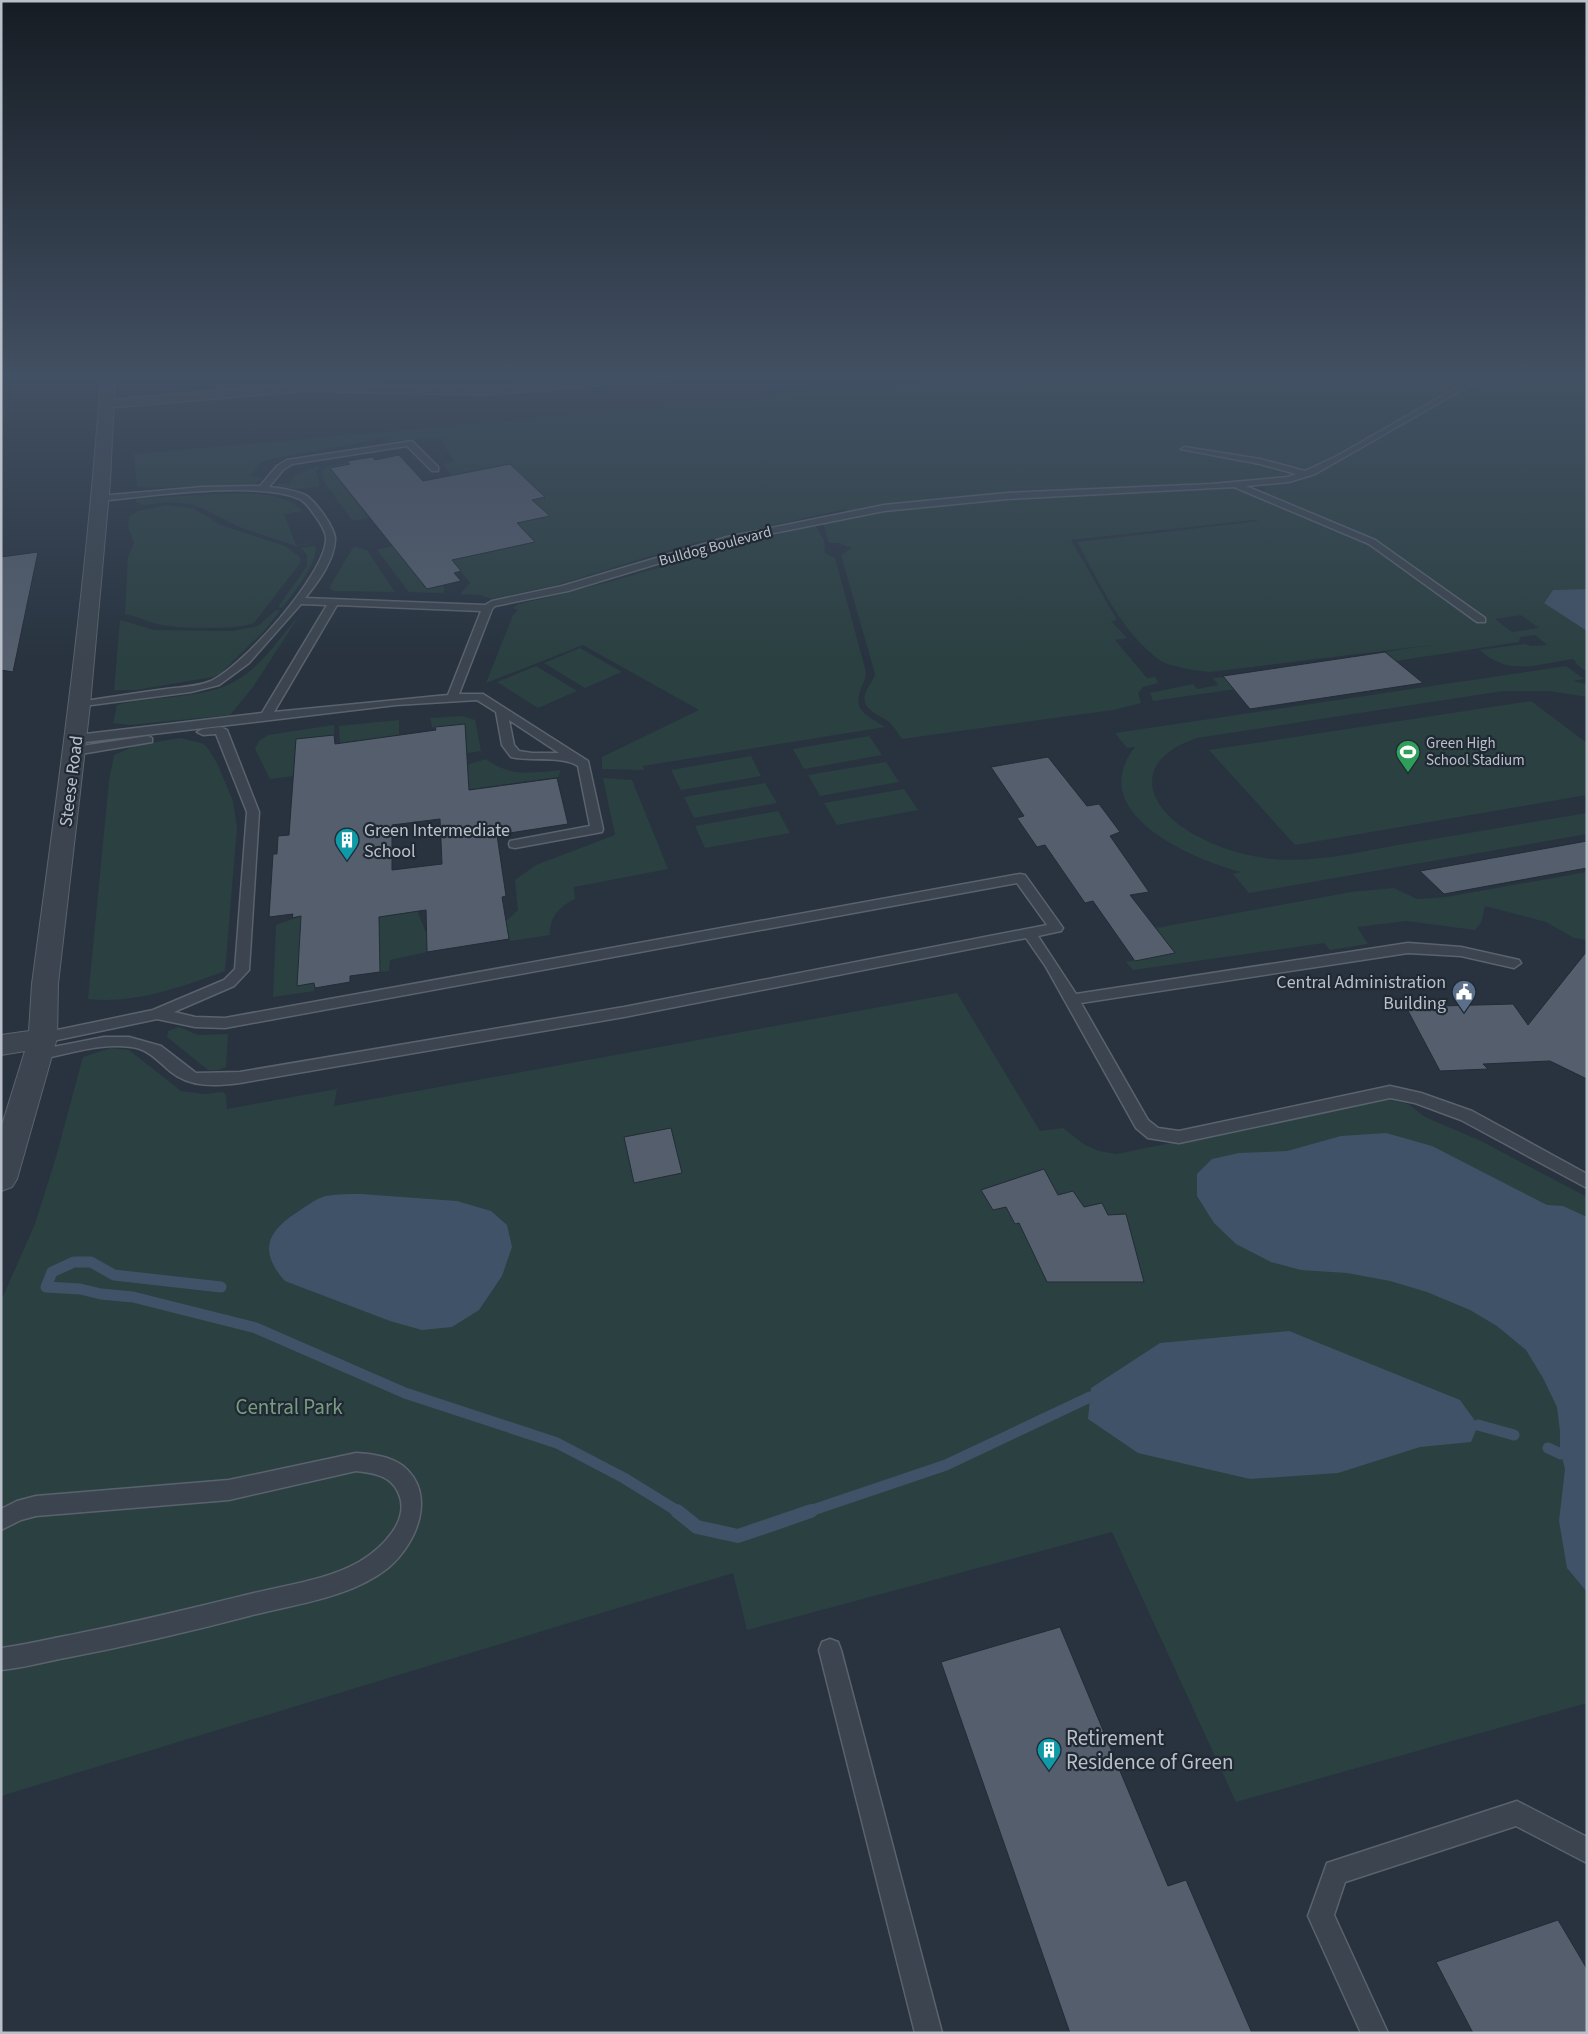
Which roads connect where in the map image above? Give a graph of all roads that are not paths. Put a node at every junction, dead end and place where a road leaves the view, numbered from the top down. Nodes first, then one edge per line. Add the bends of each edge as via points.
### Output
1 (103, 471) edge
2 (278, 471) edge
3 (1295, 471) edge
4 (1311, 471) edge
5 (1304, 474) junction
6 (1235, 485) junction
7 (262, 490) junction
8 (101, 498) junction
9 (300, 601) junction
10 (334, 602) junction
11 (490, 606) junction
12 (1481, 620) dead end
13 (453, 696) junction
14 (80, 705) junction
15 (501, 709) junction
16 (266, 716) junction
17 (221, 725) junction
18 (76, 745) junction
19 (572, 756) junction
20 (515, 844) dead end
21 (1029, 933) junction
22 (1514, 963) dead end
23 (1072, 1000) junction
24 (157, 1014) junction
25 (1, 1045) edge
26 (40, 1046) junction
27 (1, 1179) edge
28 (1587, 1182) edge
29 (1, 1520) edge
30 (830, 1650) dead end
31 (1, 1659) edge
32 (1587, 1851) edge
33 (929, 2033) edge
34 (1375, 2033) edge

1 - 8 street, Steese Road
2 - 7 lane
3 - 5 lane
4 - 5 lane, Bulldog Boulevard
5 - 6 lane, Bulldog Boulevard via 1289,479
6 - 11 lane, Bulldog Boulevard via 1007,496 884,508 744,536 536,597
6 - 12 lane via 1372,542
7 - 8 lane
7 - 9 lane via 301,496 314,507 331,538 328,553
8 - 14 street, Steese Road
9 - 10 lane, Bulldog Boulevard
9 - 14 lane via 237,668 215,683
10 - 11 lane, Bulldog Boulevard
10 - 16 lane
11 - 13 lane
13 - 15 lane via 479,696
13 - 16 lane
14 - 18 street, Steese Road
15 - 19 lane
15 - 19 lane via 508,745 515,754
16 - 17 lane
16 - 17 lane via 252,725
17 - 18 lane
17 - 24 lane via 224,741 253,812 242,970 229,983
18 - 26 street, Steese Road
19 - 20 lane via 584,764 597,829
21 - 23 lane
21 - 24 lane via 1056,928 1020,878 225,1023 195,1022
21 - 26 lane via 624,1012 246,1078 190,1077 160,1051 122,1040
22 - 23 lane via 1444,948 1408,948
23 - 28 lane via 1142,1124 1154,1134 1179,1137 1390,1092 1458,1111
24 - 26 lane
25 - 26 street
26 - 27 street, Steese Road
29 - 31 lane via 16,1511 36,1506 229,1490 356,1462 374,1463 393,1470 406,1485 410,1503 406,1528 395,1548 376,1564 348,1576 308,1590 132,1635
30 - 33 lane
32 - 34 lane via 1517,1814 1336,1872 1321,1916

